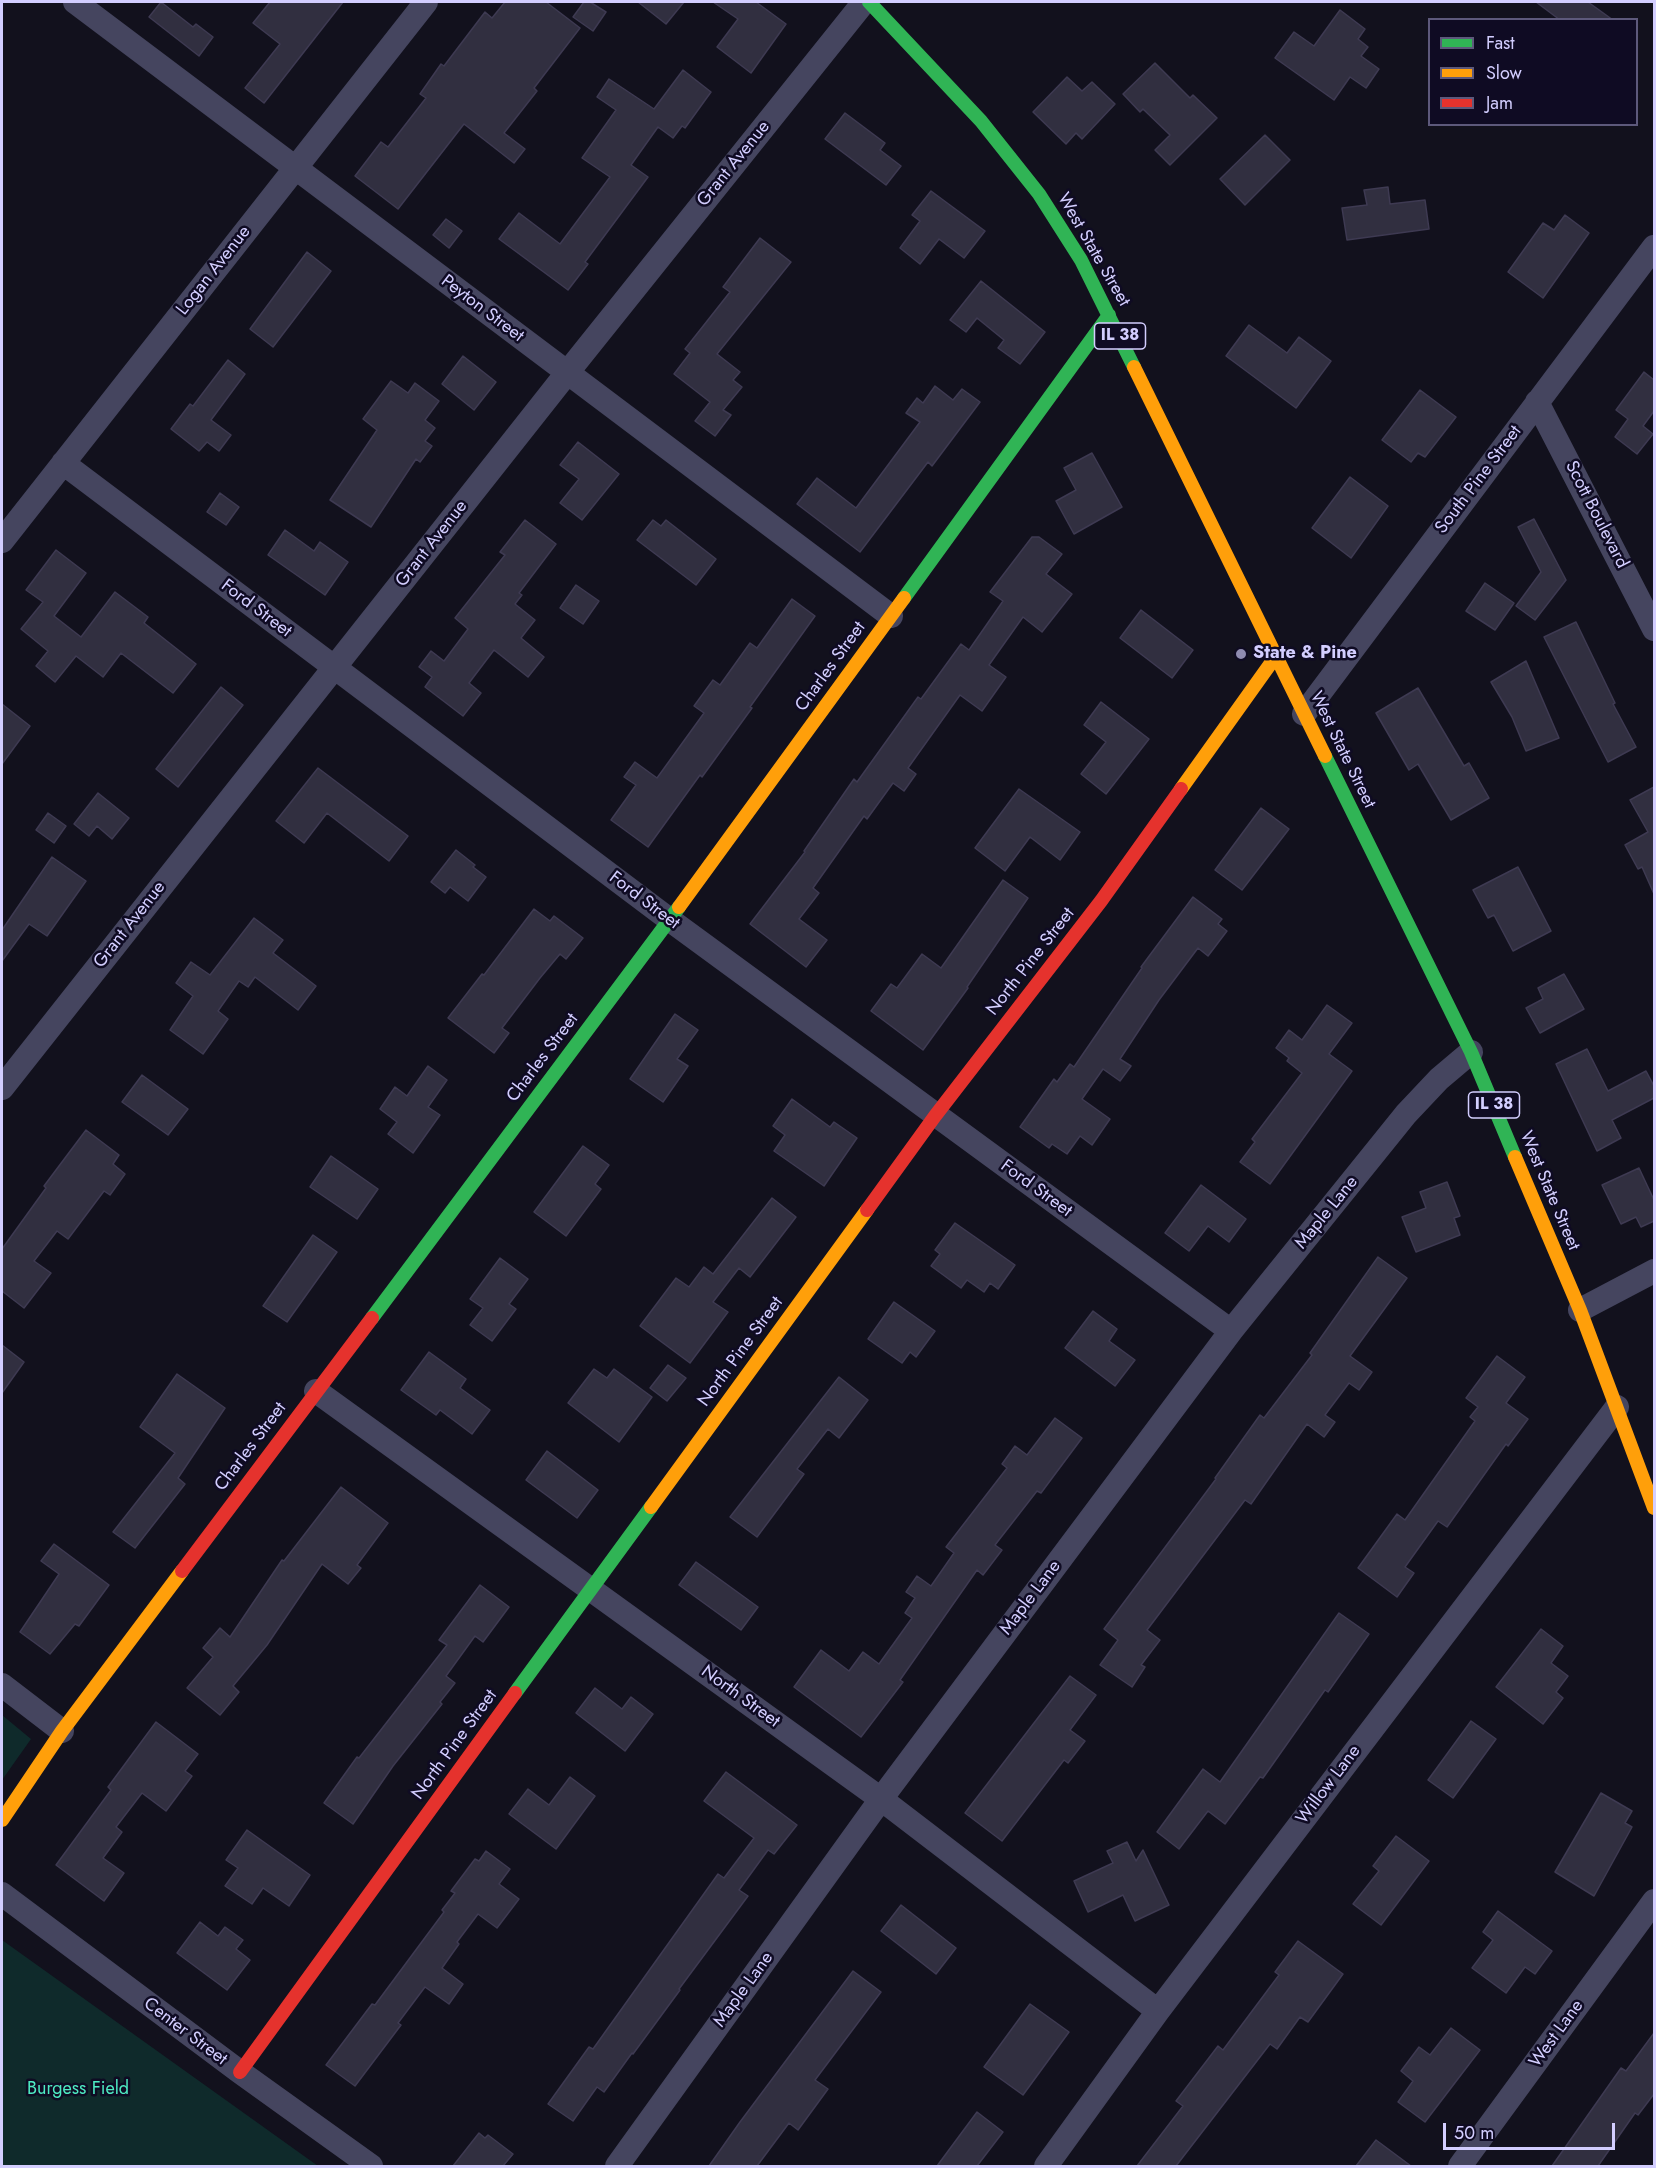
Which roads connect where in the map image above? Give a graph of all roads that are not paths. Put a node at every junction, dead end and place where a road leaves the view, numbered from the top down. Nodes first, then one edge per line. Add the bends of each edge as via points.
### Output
1 (75, 2) edge
2 (426, 2) edge
3 (864, 2) edge
4 (869, 2) edge
5 (296, 168) junction
6 (1654, 247) edge
7 (1109, 315) junction
8 (567, 373) junction
9 (1537, 402) junction
10 (63, 463) junction
11 (2, 541) edge
12 (891, 616) junction
13 (1654, 629) edge
14 (1276, 656) junction
15 (334, 668) junction
16 (1304, 714) junction
17 (670, 920) junction
18 (1471, 1052) junction
19 (2, 1088) edge
20 (935, 1116) junction
21 (1654, 1271) edge
22 (1580, 1310) junction
23 (1231, 1331) junction
24 (316, 1390) junction
25 (1617, 1407) junction
26 (1654, 1508) edge
27 (591, 1589) junction
28 (2, 1685) edge
29 (62, 1731) junction
30 (881, 1799) junction
31 (2, 1820) edge
32 (2, 1894) edge
33 (1654, 1901) edge
34 (1158, 2011) junction
35 (240, 2072) junction
36 (371, 2166) edge
37 (617, 2166) edge
38 (1046, 2166) edge
39 (1460, 2166) edge

1 - 5 street, Peyton Street
2 - 5 street, Logan Avenue
3 - 8 street, Grant Avenue
4 - 7 street, West State Street / IL 38 via 981,121 1039,194 1081,260
5 - 8 street, Peyton Street
5 - 10 street, Logan Avenue
6 - 9 street, South Pine Street
7 - 12 street, Charles Street
7 - 14 street, West State Street / IL 38
8 - 12 street, Peyton Street
8 - 15 street, Grant Avenue
9 - 13 street, Scott Boulevard
9 - 16 street, South Pine Street
10 - 11 street, Logan Avenue
10 - 15 street, Ford Street
12 - 17 street, Charles Street
14 - 16 street, West State Street / IL 38
14 - 20 street, North Pine Street via 1101,901
15 - 17 street, Ford Street
15 - 19 street, Grant Avenue
16 - 18 street, West State Street / IL 38
17 - 20 street, Ford Street
17 - 24 street, Charles Street
18 - 22 street, West State Street / IL 38
18 - 23 street, Maple Lane via 1406,1114
20 - 23 street, Ford Street
20 - 27 street, North Pine Street
21 - 22 street
22 - 25 street, West State Street / IL 38
23 - 30 street, Maple Lane
24 - 27 street, North Street
24 - 29 street, Charles Street
25 - 26 street, West State Street / IL 38
25 - 34 street, Willow Lane
27 - 30 street, North Street
27 - 35 street, North Pine Street
28 - 29 street
29 - 31 street, Charles Street
30 - 34 street, North Street
30 - 37 street, Maple Lane
32 - 35 street, Center Street
33 - 39 street, West Lane
34 - 38 street, Willow Lane
35 - 36 street, Center Street

